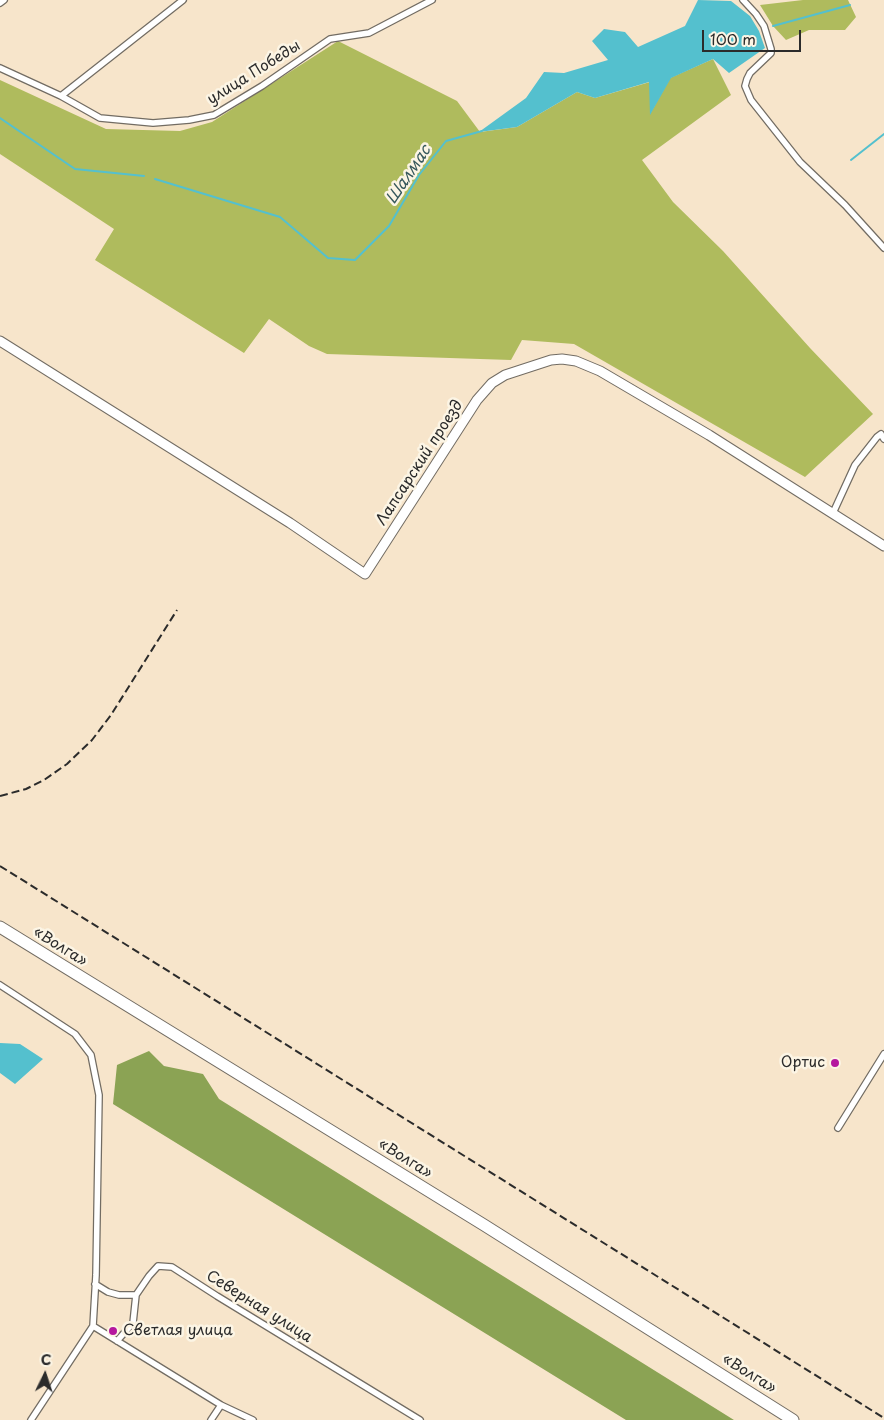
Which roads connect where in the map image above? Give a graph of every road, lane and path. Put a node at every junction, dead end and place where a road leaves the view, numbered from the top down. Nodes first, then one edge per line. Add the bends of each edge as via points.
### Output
1 (4, 0) edge
2 (183, 0) edge
3 (432, 0) edge
4 (743, 0) edge
5 (0, 3) edge
6 (0, 68) edge
7 (61, 96) junction
8 (884, 248) edge
9 (0, 341) edge
10 (884, 438) edge
11 (832, 513) junction
12 (884, 546) edge
13 (0, 927) edge
14 (0, 985) edge
15 (884, 1054) edge
16 (838, 1128) dead end
17 (95, 1284) junction
18 (136, 1295) junction
19 (93, 1326) junction
20 (117, 1341) junction
21 (221, 1405) junction
22 (31, 1420) edge
23 (211, 1420) edge
24 (253, 1420) edge
25 (420, 1420) edge
26 (793, 1420) edge

1 - 5 street
2 - 7 street
3 - 7 street, улица Победы via 369,34 330,39 214,115 153,123 100,118
4 - 8 street via 764,26 771,49 771,54 747,79 745,86 751,100 800,162
6 - 7 street, улица Победы
9 - 11 street, Лапсарский проезд via 290,523 365,574 477,400 504,375 551,360 576,361 600,371 710,435
10 - 11 street via 881,434 877,437 855,465
11 - 12 street, Лапсарский проезд
13 - 26 highway, «Волга»
14 - 17 street via 75,1034 91,1055 98,1095
15 - 16 street
17 - 18 street via 119,1295
17 - 19 street
18 - 20 street, Северная улица via 133,1323
18 - 25 street, Северная улица via 158,1266 172,1267
19 - 20 street
19 - 22 street
20 - 21 street
21 - 23 street
21 - 24 street

